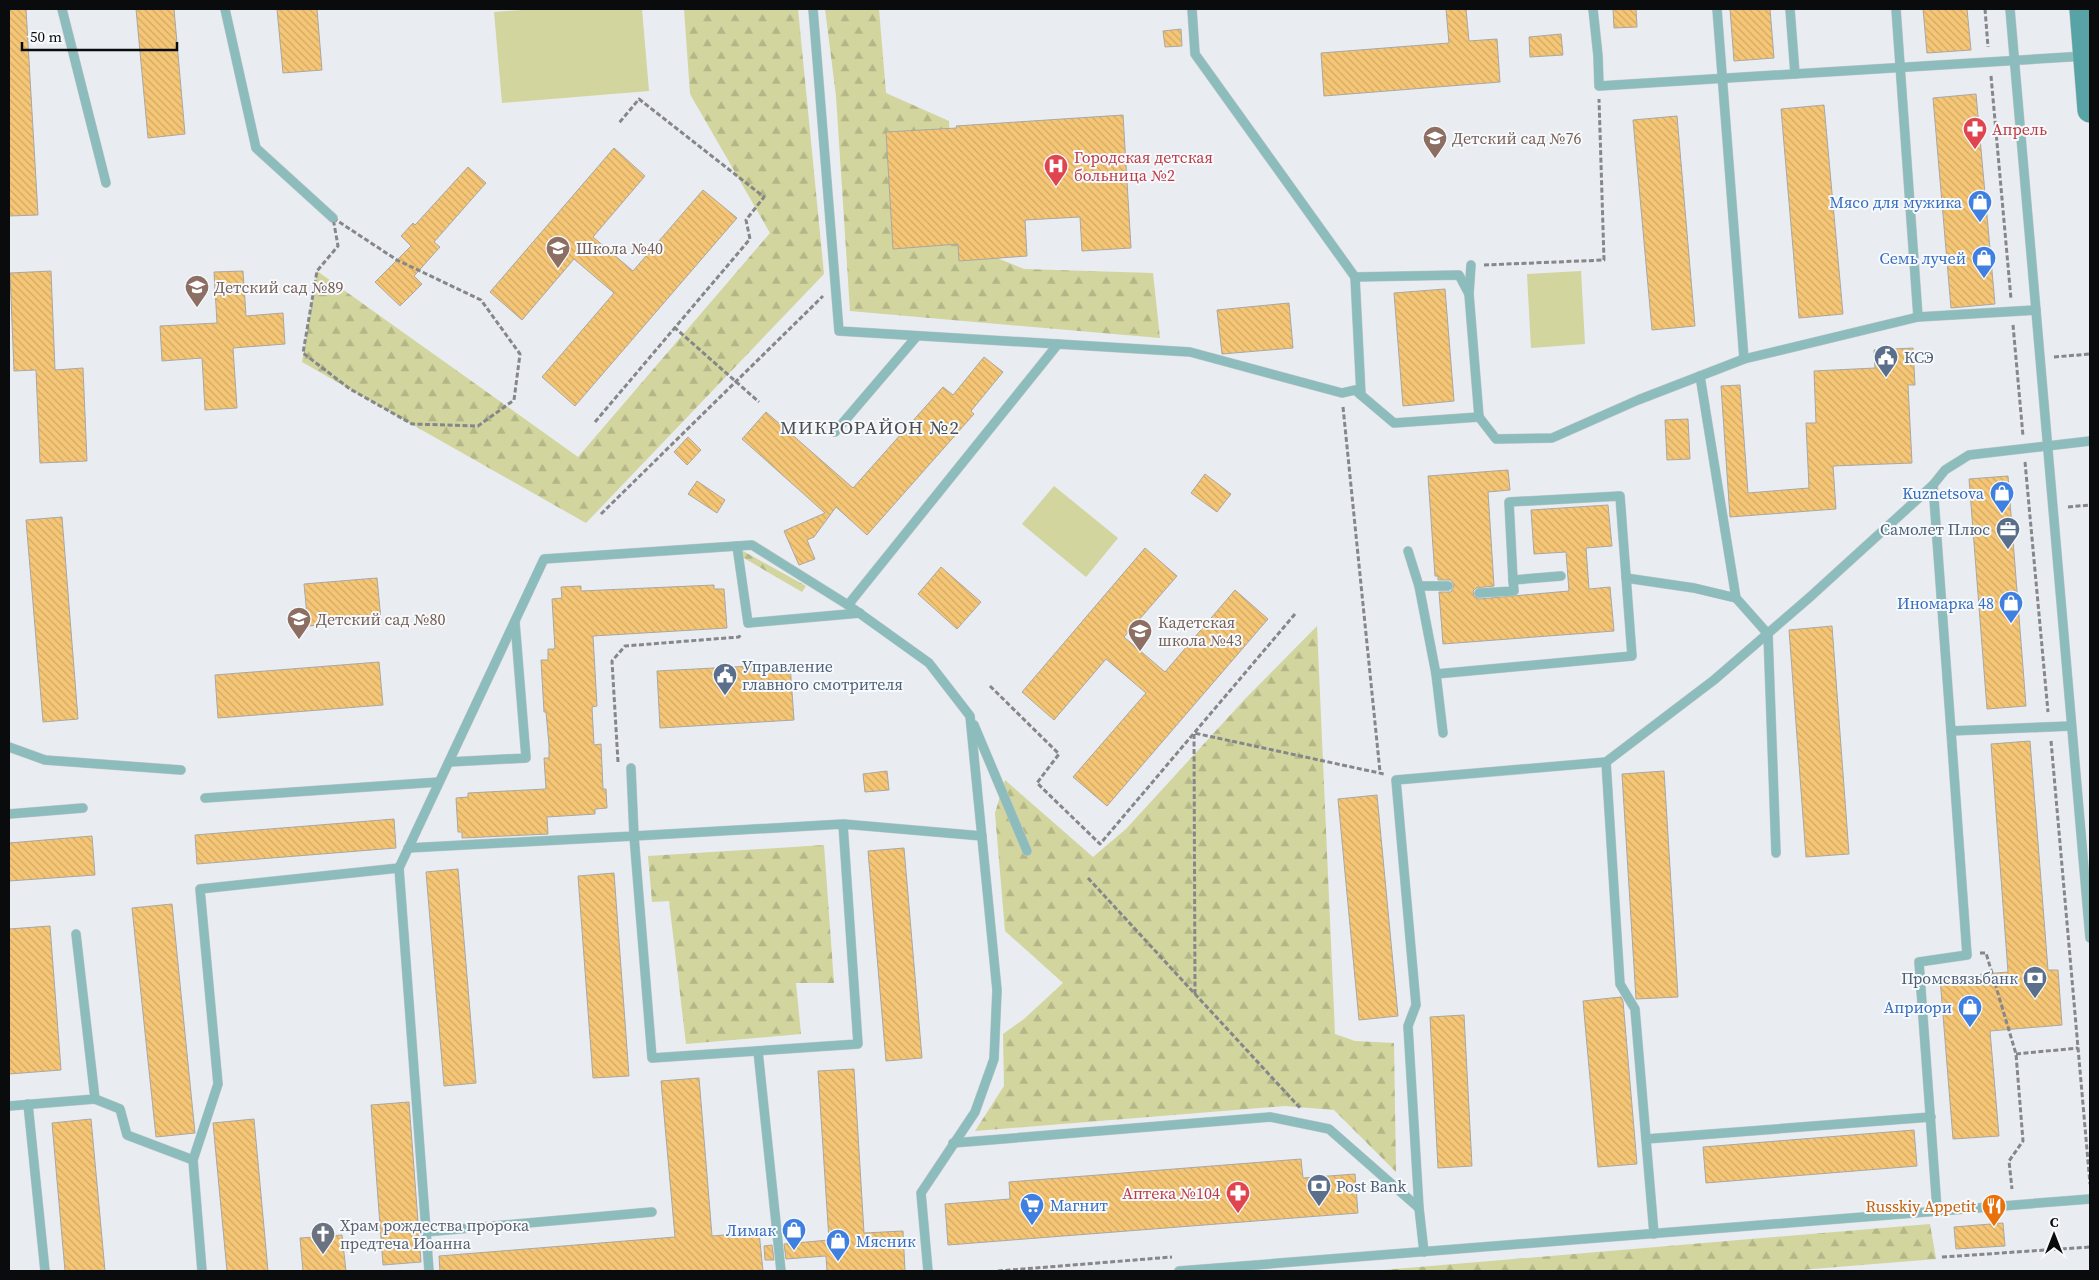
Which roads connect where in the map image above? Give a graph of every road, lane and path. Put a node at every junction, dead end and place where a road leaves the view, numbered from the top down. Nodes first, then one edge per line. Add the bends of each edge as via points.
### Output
1 (62, 9) edge
2 (226, 9) edge
3 (813, 9) edge
4 (1192, 9) edge
5 (1592, 9) edge
6 (1717, 9) edge
7 (1790, 9) edge
8 (1896, 9) edge
9 (1985, 9) edge
10 (2010, 9) edge
11 (2082, 9) edge
12 (2086, 56) junction
13 (2015, 60) junction
14 (1990, 62) junction
15 (1900, 68) junction
16 (1795, 74) junction
17 (1722, 79) junction
18 (1599, 86) junction
19 (2090, 110) edge
20 (619, 123) dead end
21 (106, 183) dead end
22 (333, 218) junction
23 (1471, 265) joint
24 (1355, 278) junction
25 (835, 283) junction
26 (1469, 294) junction
27 (2036, 310) junction
28 (2012, 312) junction
29 (1918, 317) junction
30 (674, 327) junction
31 (917, 336) junction
32 (1058, 344) junction
33 (1744, 359) junction
34 (1700, 376) junction
35 (736, 382) junction
36 (1342, 394) junction
37 (1361, 395) junction
38 (759, 402) dead end
39 (1479, 417) junction
40 (595, 422) dead end
41 (835, 432) dead end
42 (2090, 441) edge
43 (2047, 446) junction
44 (2024, 449) junction
45 (1933, 485) junction
46 (601, 514) dead end
47 (737, 546) junction
48 (1408, 551) dead end
49 (1561, 576) dead end
50 (1626, 578) junction
51 (1513, 580) junction
52 (1419, 586) junction
53 (1448, 586) dead end
54 (1480, 593) dead end
55 (1736, 598) junction
56 (848, 605) junction
57 (860, 613) junction
58 (1295, 614) dead end
59 (514, 621) junction
60 (748, 623) junction
61 (1768, 634) junction
62 (1436, 674) junction
63 (990, 686) dead end
64 (970, 716) junction
65 (2071, 726) junction
66 (2049, 727) junction
67 (1951, 731) junction
68 (1442, 733) dead end
69 (1194, 734) junction
70 (9, 748) edge
71 (449, 762) junction
72 (1606, 762) junction
73 (618, 768) dead end
74 (631, 768) dead end
75 (181, 770) dead end
76 (1380, 772) junction
77 (1396, 780) junction
78 (439, 782) junction
79 (205, 798) dead end
80 (83, 808) dead end
81 (9, 814) edge
82 (843, 824) junction
83 (634, 836) junction
84 (982, 836) junction
85 (408, 848) junction
86 (1026, 851) dead end
87 (1776, 853) dead end
88 (399, 868) junction
89 (1088, 878) dead end
90 (76, 934) dead end
91 (2090, 938) edge
92 (1967, 955) junction
93 (1195, 994) junction
94 (2078, 1048) junction
95 (758, 1051) junction
96 (2016, 1054) junction
97 (95, 1099) junction
98 (28, 1104) junction
99 (9, 1106) edge
100 (1931, 1117) junction
101 (1318, 1127) junction
102 (1646, 1139) junction
103 (953, 1143) junction
104 (193, 1160) junction
105 (2090, 1184) edge
106 (2012, 1189) dead end
107 (2090, 1199) edge
108 (1419, 1208) junction
109 (1937, 1210) junction
110 (652, 1212) dead end
111 (426, 1232) junction
112 (1654, 1234) junction
113 (2090, 1247) edge
114 (1424, 1252) junction
115 (1942, 1258) dead end
116 (45, 1271) edge
117 (202, 1271) edge
118 (429, 1271) edge
119 (781, 1271) edge
120 (928, 1271) edge
121 (1179, 1271) edge

1 - 21 lane
2 - 22 lane via 256,148
3 - 25 lane
4 - 24 lane via 1196,54
5 - 18 lane
6 - 17 lane
7 - 16 lane
8 - 15 lane
9 - 14 path
10 - 13 lane
11 - 12 main road
12 - 13 lane
12 - 19 main road
13 - 14 lane
13 - 27 lane
14 - 15 lane
14 - 28 path
15 - 16 lane
15 - 29 lane
16 - 17 lane
17 - 18 lane
17 - 33 lane
18 - 23 path via 1604,260
20 - 30 path via 639,99 764,197 746,220 750,239
22 - 22 path via 338,246 317,271 303,353 350,389 412,424 478,426 514,400 520,354 481,300 397,260
23 - 26 lane
24 - 26 lane via 1459,275
24 - 37 lane
25 - 31 lane via 839,331
25 - 35 path
26 - 39 lane
27 - 28 lane
27 - 43 lane
28 - 29 lane
28 - 44 path
29 - 33 lane
30 - 35 path
30 - 40 path
31 - 32 lane
31 - 41 lane
32 - 36 lane via 1190,352
32 - 56 lane
33 - 34 lane
34 - 39 lane via 1552,438 1496,439
34 - 55 lane
35 - 38 path
35 - 46 path
36 - 37 lane via 1355,390
36 - 76 path
37 - 39 lane via 1394,423
42 - 43 lane
43 - 44 lane
43 - 65 lane
44 - 45 lane via 1969,455 1945,470
44 - 66 path
45 - 61 lane
45 - 67 lane
47 - 56 lane via 752,545
47 - 59 lane via 544,559
47 - 60 lane
48 - 52 lane
49 - 51 lane
50 - 51 lane via 1620,496 1509,502
50 - 55 lane
50 - 62 lane via 1632,656
51 - 54 lane via 1514,591
52 - 53 lane
52 - 62 lane
55 - 61 lane
56 - 57 lane
57 - 60 lane
57 - 64 lane via 929,663
58 - 69 path
59 - 71 lane
59 - 71 lane via 526,758
60 - 73 path via 739,637 625,646 612,661
61 - 72 lane via 1714,680
61 - 87 lane
62 - 68 lane
63 - 69 path via 1059,754 1037,783 1100,844
64 - 84 lane
64 - 86 lane
65 - 66 lane
65 - 91 lane
66 - 67 lane
66 - 94 path
67 - 92 lane
69 - 76 path
69 - 93 path
70 - 75 lane via 45,760
71 - 78 lane
72 - 77 lane
72 - 102 lane via 1620,984 1634,1009
74 - 83 lane
76 - 77 path
77 - 108 lane via 1416,1006 1408,1026
78 - 79 lane
78 - 85 lane
80 - 81 lane
82 - 83 lane
82 - 84 lane
82 - 95 lane via 858,1044
83 - 85 lane
83 - 95 lane via 652,1058
84 - 103 lane via 997,990 994,1059 976,1112
85 - 88 lane
88 - 104 lane via 200,889 218,1084
88 - 111 lane
89 - 93 path
90 - 97 lane
92 - 96 path via 1986,953
92 - 100 lane via 1919,962
93 - 101 path
94 - 96 path
94 - 105 path
95 - 119 lane
96 - 106 path via 2023,1141 2009,1161
97 - 98 lane
97 - 104 lane via 120,1109 127,1135
98 - 99 lane
98 - 116 lane
100 - 102 lane
100 - 109 lane
101 - 103 lane via 1270,1117
101 - 108 lane via 1329,1129
102 - 112 lane
103 - 120 lane via 921,1193
104 - 117 lane
107 - 109 lane
108 - 114 lane
109 - 112 lane
110 - 111 lane
111 - 118 lane
112 - 114 lane
113 - 115 path
114 - 121 lane

